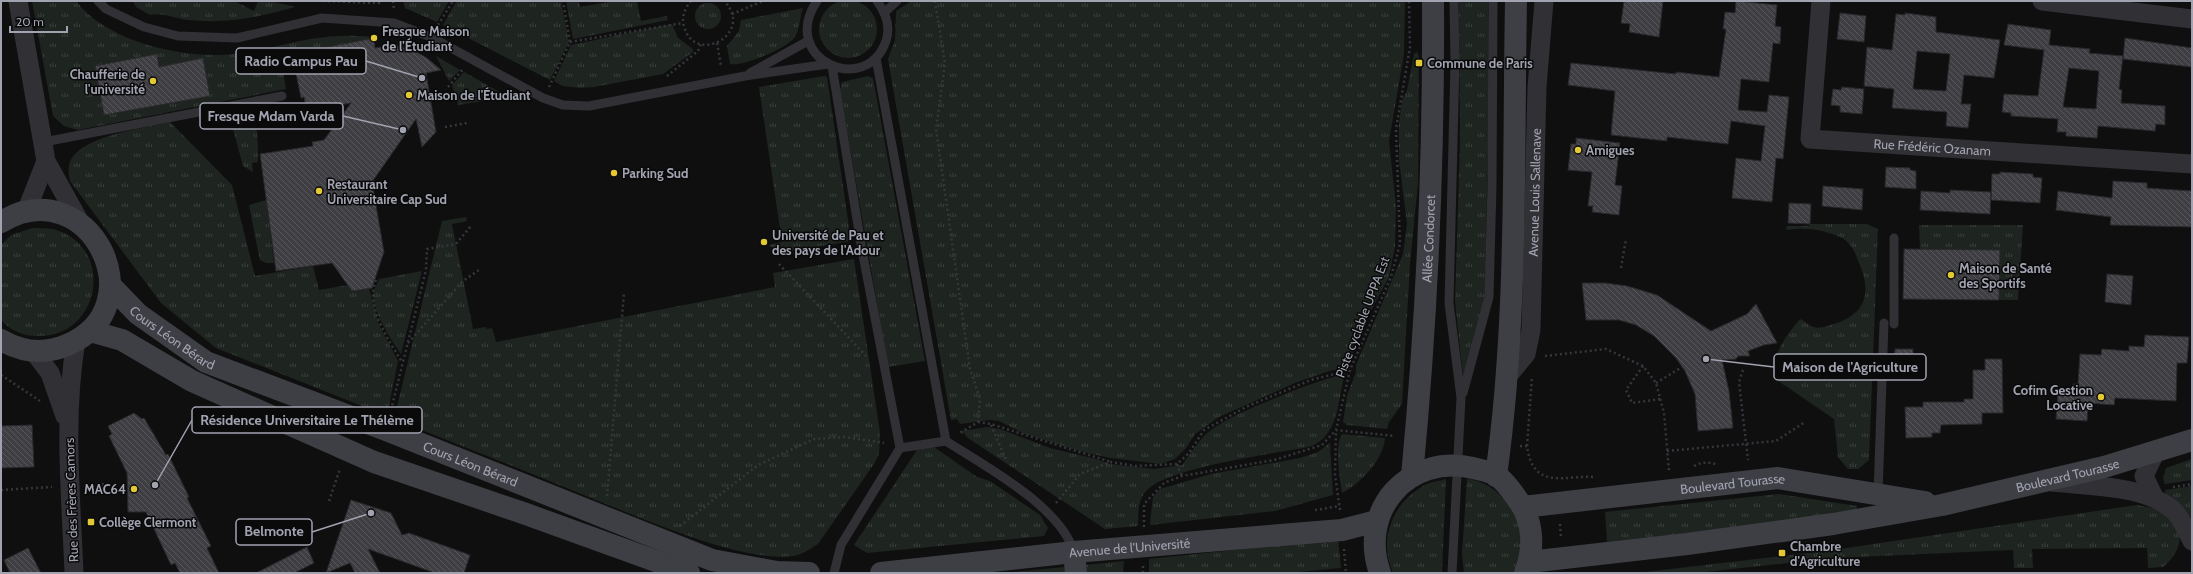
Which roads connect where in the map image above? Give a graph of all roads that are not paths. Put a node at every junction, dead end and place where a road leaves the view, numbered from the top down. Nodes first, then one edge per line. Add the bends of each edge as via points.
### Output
1 (18, 1) edge
2 (98, 1) edge
3 (817, 1) edge
4 (877, 1) edge
5 (897, 1) edge
6 (1433, 1) edge
7 (1454, 1) edge
8 (1493, 1) edge
9 (1516, 1) edge
10 (1544, 1) edge
11 (1821, 1) edge
12 (2042, 1) edge
13 (885, 12) junction
14 (2192, 19) edge
15 (808, 41) junction
16 (876, 58) junction
17 (830, 65) junction
18 (745, 76) junction
19 (282, 96) dead end
20 (44, 142) junction
21 (46, 161) junction
22 (2192, 164) edge
23 (26, 212) junction
24 (1, 222) edge
25 (82, 224) junction
26 (1894, 238) dead end
27 (110, 285) junction
28 (1884, 324) dead end
29 (1894, 324) dead end
30 (83, 336) junction
31 (1, 340) edge
32 (34, 352) junction
33 (1507, 377) junction
34 (1461, 398) junction
35 (68, 427) junction
36 (2192, 440) edge
37 (946, 441) junction
38 (900, 448) junction
39 (2156, 451) junction
40 (1458, 465) junction
41 (1412, 476) junction
42 (1496, 476) junction
43 (2046, 481) junction
44 (1878, 494) junction
45 (2154, 497) junction
46 (1942, 505) junction
47 (1523, 507) junction
48 (1377, 521) junction
49 (2192, 541) edge
50 (1075, 562) edge
51 (1527, 567) edge
52 (74, 573) edge
53 (689, 573) edge
54 (809, 573) edge
55 (834, 573) edge
56 (881, 573) edge
57 (1380, 573) edge
58 (1452, 573) edge

1 - 20 street
2 - 18 lane via 106,9 144,27 178,36 237,38 322,18 394,23 431,37 543,98 563,105 588,106
3 - 15 lane via 809,13 806,27
4 - 13 lane
5 - 13 lane
6 - 41 main road, Allée Condorcet via 1432,190 1425,321
7 - 34 lane via 1455,62 1449,303
8 - 34 lane via 1489,297
9 - 33 main road via 1514,216
10 - 33 street, Avenue Louis Sallenave via 1537,87 1531,330 1526,354
11 - 22 street, Rue Frédéric Ozanam via 1810,139
12 - 14 street
13 - 16 lane via 887,36
15 - 17 lane via 819,58
15 - 18 lane
16 - 17 lane via 855,68
16 - 37 lane
17 - 18 lane
17 - 38 lane
19 - 20 lane
20 - 21 street
21 - 23 street
21 - 25 street
23 - 24 main road
23 - 25 main road via 45,211 64,215
25 - 27 main road via 98,240 108,262
26 - 29 lane
27 - 30 main road via 107,302 100,318
27 - 54 main road, Cours Léon Bérard via 138,314 206,362 386,430 712,560 778,572
28 - 44 lane
30 - 32 main road via 56,350
30 - 35 street, Rue des Frères Camors via 71,370
30 - 53 main road, Cours Léon Bérard via 122,340 192,381 374,462
31 - 32 main road via 14,347
32 - 35 street, Rue des Frères Camors via 50,373
33 - 42 main road
34 - 40 lane
35 - 52 street, Rue des Frères Camors
36 - 39 main road, Boulevard Tourasse
37 - 38 lane
37 - 50 lane via 1049,512 1065,532
38 - 55 lane via 841,545
39 - 43 main road, Boulevard Tourasse
39 - 45 street via 2144,476
40 - 41 main road via 1434,467
40 - 42 main road
40 - 58 lane
41 - 48 main road via 1390,496
42 - 47 main road
43 - 45 street via 2107,488
43 - 46 main road, Boulevard Tourasse
44 - 46 main road, Boulevard Tourasse
44 - 47 main road, Boulevard Tourasse via 1778,478
45 - 49 street via 2174,511
46 - 51 main road, Boulevard Tourasse via 1694,544 1563,557
47 - 51 main road via 1531,534
48 - 50 main road, Avenue de l'Université via 1342,530 1143,546
48 - 57 main road via 1374,549
50 - 56 main road, Avenue de l'Université

